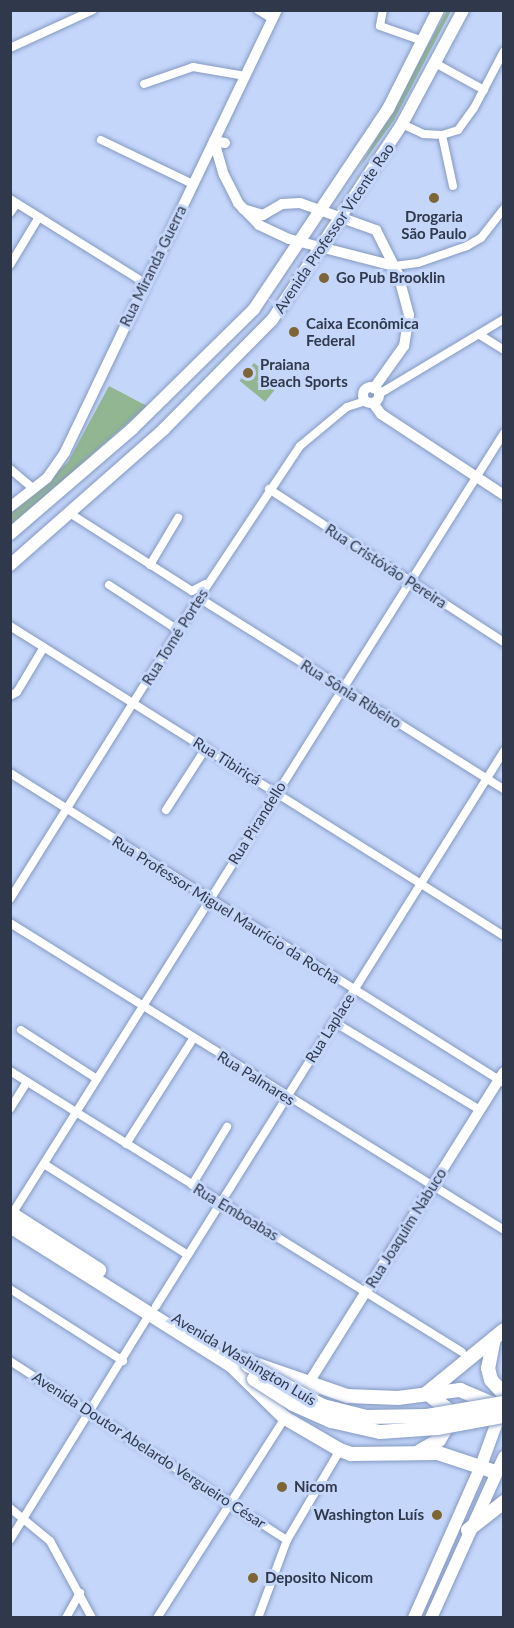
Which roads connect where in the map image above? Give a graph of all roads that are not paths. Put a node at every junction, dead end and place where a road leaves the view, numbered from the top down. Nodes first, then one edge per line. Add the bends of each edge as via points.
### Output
1 (78, 10) edge
2 (93, 10) edge
3 (258, 10) edge
4 (383, 10) edge
5 (438, 10) edge
6 (463, 10) edge
7 (274, 15) edge
8 (70, 21) junction
9 (423, 41) junction
10 (10, 48) edge
11 (504, 51) edge
12 (435, 63) junction
13 (245, 76) junction
14 (144, 84) dead end
15 (484, 90) junction
16 (402, 124) junction
17 (442, 135) junction
18 (101, 140) dead end
19 (219, 142) junction
20 (222, 157) junction
21 (204, 160) junction
22 (193, 184) junction
23 (453, 186) dead end
24 (14, 201) edge
25 (322, 208) junction
26 (243, 209) junction
27 (504, 209) edge
28 (10, 213) edge
29 (271, 213) junction
30 (343, 216) junction
31 (39, 217) junction
32 (270, 230) junction
33 (379, 234) junction
34 (302, 242) junction
35 (325, 247) junction
36 (363, 255) junction
37 (378, 261) junction
38 (10, 265) edge
39 (394, 266) junction
40 (145, 283) junction
41 (402, 285) junction
42 (504, 319) edge
43 (480, 335) junction
44 (504, 350) edge
45 (384, 372) junction
46 (394, 383) junction
47 (373, 396) junction
48 (504, 433) edge
49 (10, 469) edge
50 (476, 477) junction
51 (33, 488) junction
52 (269, 489) junction
53 (504, 495) edge
54 (10, 507) edge
55 (71, 514) junction
56 (178, 518) dead end
57 (10, 534) edge
58 (10, 565) edge
59 (150, 565) junction
60 (211, 579) junction
61 (411, 583) junction
62 (109, 585) dead end
63 (199, 598) junction
64 (10, 626) edge
65 (178, 630) junction
66 (504, 642) edge
67 (44, 647) junction
68 (344, 689) junction
69 (10, 696) edge
70 (134, 703) junction
71 (206, 748) junction
72 (504, 751) edge
73 (10, 773) edge
74 (486, 778) junction
75 (504, 789) edge
76 (276, 793) junction
77 (166, 810) dead end
78 (68, 811) junction
79 (420, 884) junction
80 (10, 899) edge
81 (209, 899) junction
82 (10, 923) edge
83 (504, 936) edge
84 (353, 991) junction
85 (144, 1007) junction
86 (334, 1022) junction
87 (21, 1030) dead end
88 (194, 1039) junction
89 (10, 1071) edge
90 (97, 1079) junction
91 (502, 1079) edge
92 (27, 1082) junction
93 (286, 1098) junction
94 (10, 1109) edge
95 (480, 1110) junction
96 (77, 1112) junction
97 (227, 1127) dead end
98 (126, 1144) junction
99 (44, 1164) junction
100 (192, 1185) junction
101 (433, 1185) junction
102 (221, 1202) junction
103 (11, 1217) edge
104 (504, 1230) edge
105 (188, 1255) junction
106 (10, 1289) edge
107 (367, 1291) junction
108 (153, 1310) junction
109 (499, 1333) edge
110 (462, 1352) dead end
111 (10, 1361) edge
112 (123, 1361) junction
113 (233, 1361) junction
114 (308, 1384) junction
115 (427, 1393) junction
116 (503, 1406) edge
117 (92, 1413) junction
118 (285, 1418) junction
119 (340, 1450) junction
120 (418, 1452) junction
121 (504, 1457) edge
122 (481, 1466) junction
123 (495, 1472) junction
124 (504, 1502) edge
125 (232, 1504) junction
126 (10, 1508) edge
127 (25, 1517) junction
128 (468, 1530) junction
129 (10, 1540) edge
130 (287, 1540) junction
131 (80, 1593) junction
132 (66, 1617) edge
133 (92, 1617) edge
134 (157, 1617) edge
135 (258, 1617) edge
136 (414, 1617) edge
137 (431, 1617) edge

1 - 8 street
2 - 8 street
3 - 7 street
4 - 9 street via 380,26
5 - 9 main road, Avenida Professor Vicente Rao
6 - 12 main road, Avenida Professor Vicente Rao
7 - 13 street
8 - 10 street
9 - 25 main road, Avenida Professor Vicente Rao via 388,110
11 - 15 street
12 - 15 street
12 - 16 main road, Avenida Professor Vicente Rao
13 - 14 street via 193,67
13 - 19 street
15 - 17 street via 464,125
16 - 17 street via 423,134
16 - 30 main road, Avenida Professor Vicente Rao
17 - 23 street
18 - 22 street
19 - 20 street
19 - 21 street, Rua Miranda Guerra
20 - 21 street
20 - 26 street via 228,184
21 - 22 street, Rua Miranda Guerra
22 - 40 street, Rua Miranda Guerra
24 - 28 street
24 - 31 street
25 - 29 street via 289,202
25 - 30 street
25 - 34 main road, Avenida Professor Vicente Rao
26 - 29 street via 257,215
26 - 32 street
27 - 39 street via 481,238 467,246 418,263
29 - 32 street
30 - 33 street via 368,225
30 - 35 main road, Avenida Professor Vicente Rao
31 - 38 street
31 - 40 street
32 - 34 street
33 - 36 street via 374,248
33 - 39 street
34 - 35 street
34 - 57 main road, Avenida Professor Vicente Rao via 254,309 208,358 57,497
35 - 36 street
35 - 55 main road, Avenida Professor Vicente Rao via 247,349
36 - 37 street
37 - 39 street
37 - 41 street
39 - 41 street
40 - 51 street, Rua Miranda Guerra via 65,452 47,478
41 - 45 street via 409,324 404,345
42 - 43 street, Rua Tomé Portes
43 - 44 street
43 - 46 street, Rua Tomé Portes
45 - 46 street via 386,382
45 - 47 street
46 - 47 street, Rua Tomé Portes
47 - 50 street via 381,414
47 - 52 street, Rua Tomé Portes via 347,407 315,430
48 - 50 street, Rua Pirandello
49 - 51 street
50 - 53 street
50 - 61 street, Rua Pirandello
51 - 54 street, Rua Miranda Guerra
52 - 60 street, Rua Tomé Portes
52 - 61 street, Rua Cristóvão Pereira
55 - 58 main road, Avenida Professor Vicente Rao
55 - 59 street
56 - 59 street
59 - 60 street via 192,591
60 - 63 street, Rua Tomé Portes
61 - 66 street, Rua Cristóvão Pereira
61 - 68 street, Rua Pirandello
62 - 65 street
63 - 65 street, Rua Tomé Portes
63 - 68 street, Rua Sônia Ribeiro
64 - 67 street, Rua Tibiriçá
65 - 70 street, Rua Tomé Portes
67 - 69 street via 17,692
67 - 70 street, Rua Tibiriçá
68 - 74 street, Rua Sônia Ribeiro
68 - 76 street, Rua Pirandello
70 - 71 street, Rua Tibiriçá
70 - 78 street, Rua Tomé Portes
71 - 76 street, Rua Tibiriçá
71 - 77 street
72 - 74 street, Rua Laplace
73 - 78 street, Rua Professor Miguel Maurício da Rocha
74 - 75 street, Rua Sônia Ribeiro
74 - 79 street, Rua Laplace
76 - 79 street, Rua Tibiriçá
76 - 81 street, Rua Pirandello
78 - 80 street, Rua Tomé Portes
78 - 81 street, Rua Professor Miguel Maurício da Rocha
79 - 83 street, Rua Tibiriçá
79 - 84 street, Rua Laplace
81 - 84 street, Rua Professor Miguel Maurício da Rocha
81 - 85 street, Rua Pirandello
82 - 85 street, Rua Palmares
84 - 86 street, Rua Laplace
84 - 91 street, Rua Professor Miguel Maurício da Rocha
85 - 88 street, Rua Palmares
85 - 90 street, Rua Pirandello
86 - 93 street, Rua Laplace
86 - 95 street
87 - 90 street
88 - 93 street, Rua Palmares
88 - 98 street
89 - 92 street, Rua Emboabas
90 - 96 street, Rua Pirandello
91 - 95 street, Rua Joaquim Nabuco
92 - 94 street
92 - 96 street, Rua Emboabas
93 - 101 street, Rua Palmares
93 - 102 street, Rua Laplace
95 - 101 street, Rua Joaquim Nabuco
96 - 98 street, Rua Emboabas
96 - 99 street, Rua Pirandello
97 - 100 street
98 - 100 street, Rua Emboabas
99 - 103 street, Rua Pirandello
99 - 105 street
100 - 102 street, Rua Emboabas
101 - 104 street, Rua Palmares
101 - 107 street, Rua Joaquim Nabuco
102 - 105 street, Rua Laplace
102 - 107 street, Rua Emboabas
103 - 108 highway, Avenida Washington Luís
105 - 108 street, Rua Laplace
106 - 112 street
107 - 110 street, Rua Emboabas
107 - 114 street, Rua Joaquim Nabuco
108 - 112 street, Rua Laplace
108 - 113 highway, Avenida Washington Luís
109 - 115 highway
109 - 116 highway via 488,1368
111 - 117 street, Avenida Doutor Abelardo Vergueiro César
112 - 117 street, Rua Laplace
113 - 114 highway
113 - 116 highway, Avenida Washington Luís, bridge via 248,1365 323,1406 366,1418 427,1416
113 - 116 highway, Avenida Washington Luís, bridge via 293,1404 331,1421 380,1432 437,1428
113 - 118 highway
114 - 115 highway via 370,1399
115 - 116 highway via 466,1391
115 - 120 highway via 446,1408 450,1421 439,1440
116 - 122 main road
117 - 125 street, Avenida Doutor Abelardo Vergueiro César
117 - 127 street, Rua Laplace
118 - 119 highway
118 - 125 street
119 - 120 highway via 351,1454
119 - 130 street
120 - 122 highway via 444,1454
121 - 123 main road
122 - 123 highway
122 - 136 main road
123 - 128 main road
124 - 128 highway
125 - 130 street, Avenida Doutor Abelardo Vergueiro César
125 - 134 street
126 - 127 street
127 - 129 street, Rua Laplace
127 - 131 street via 50,1541
128 - 137 main road
130 - 135 street
131 - 132 street
131 - 133 street

